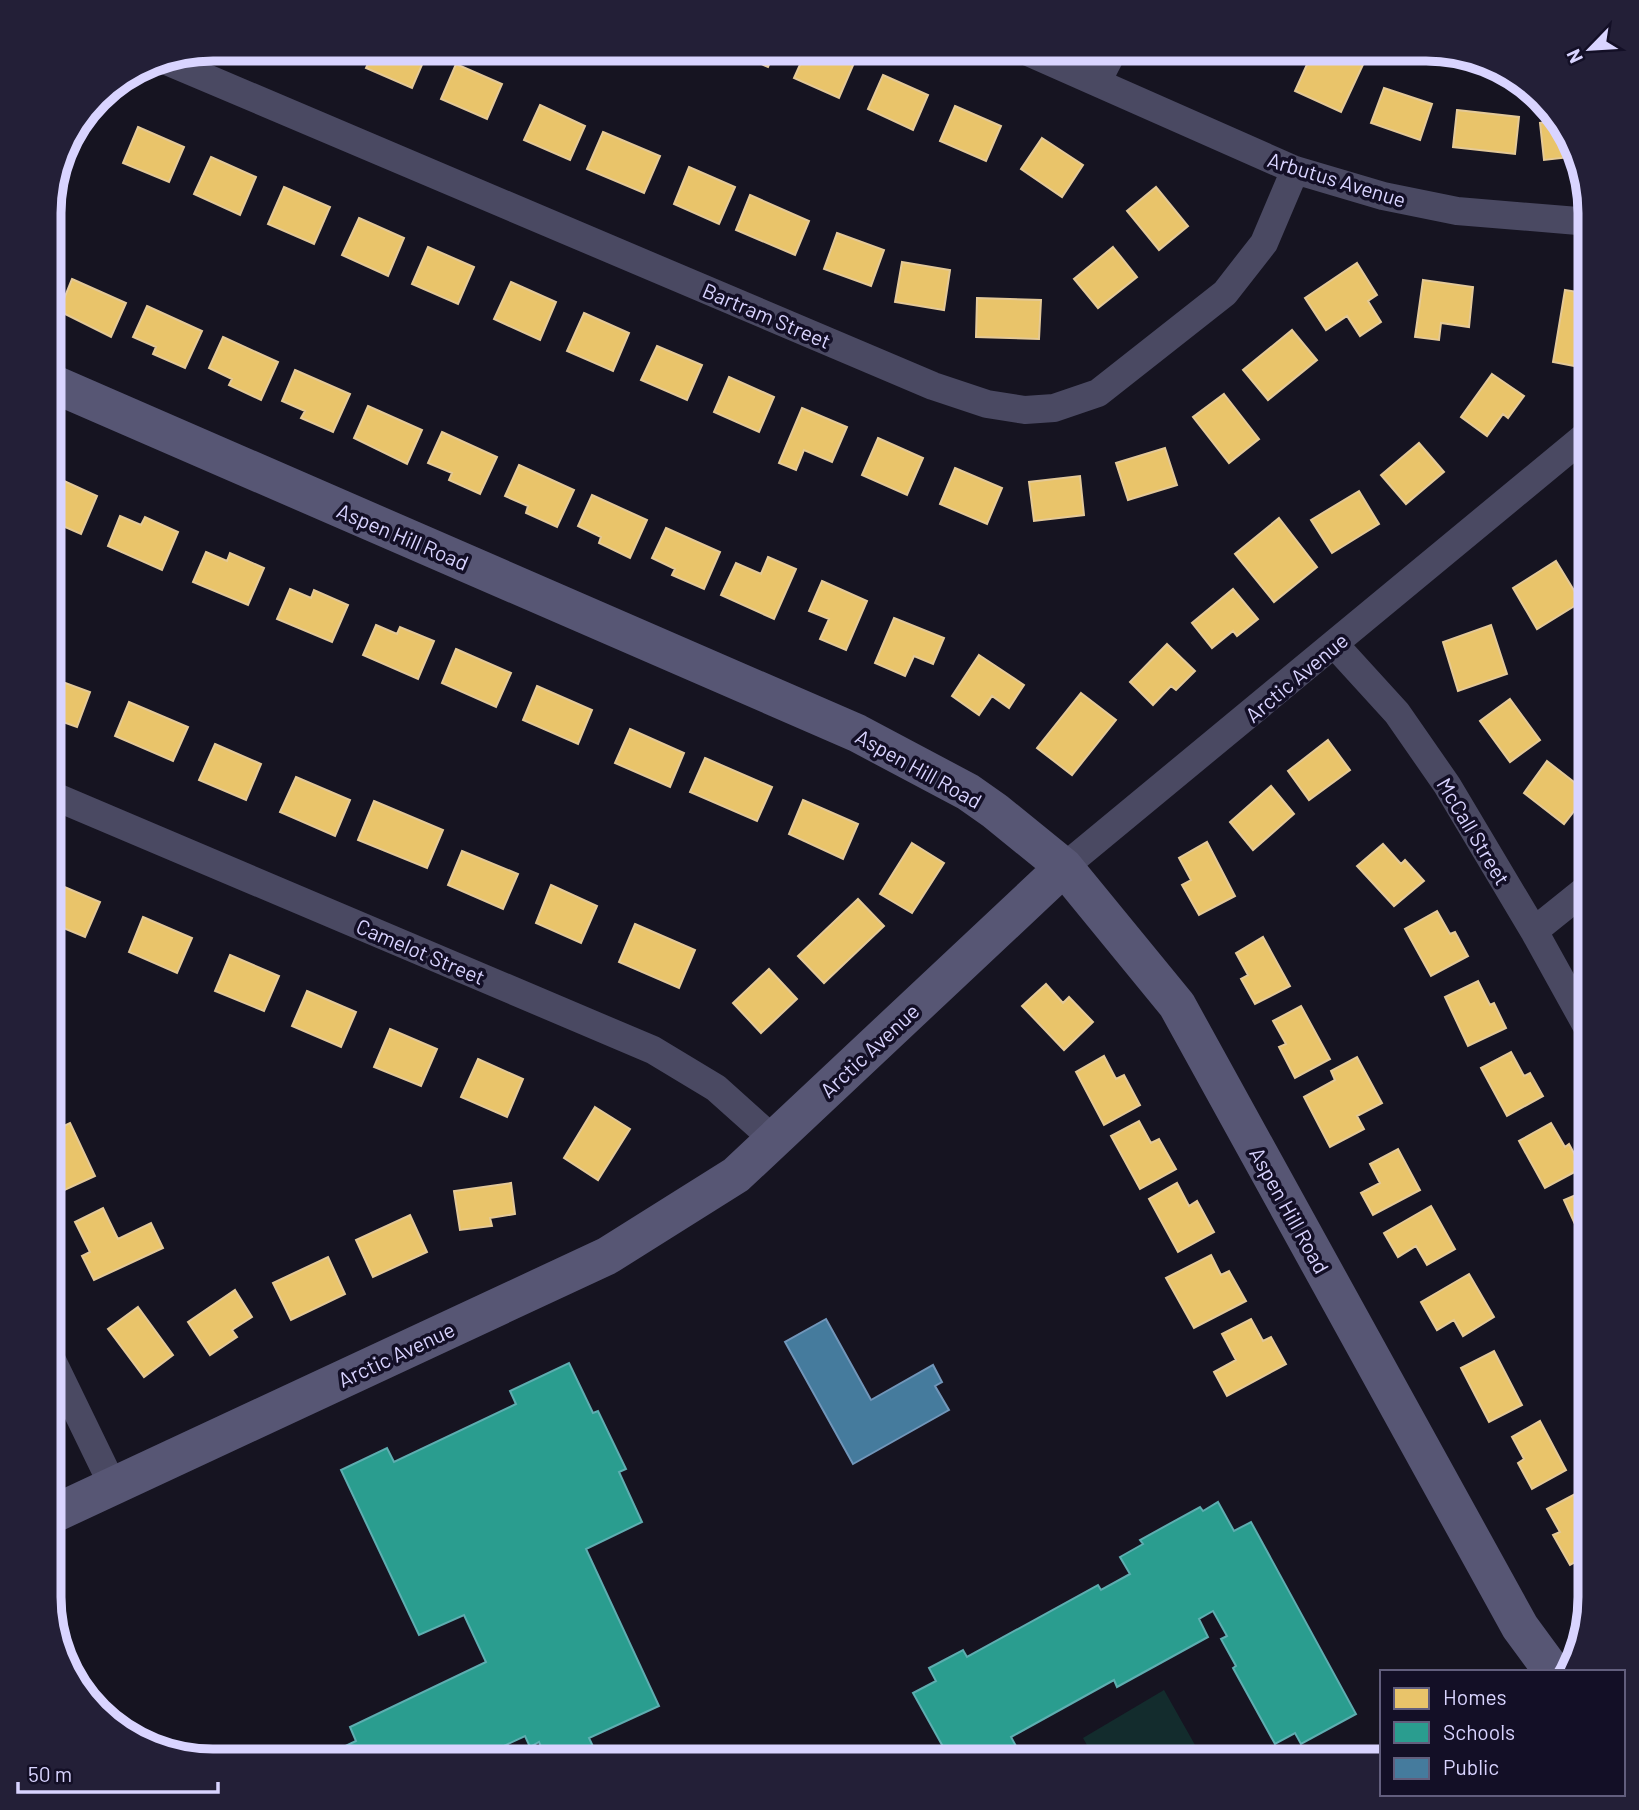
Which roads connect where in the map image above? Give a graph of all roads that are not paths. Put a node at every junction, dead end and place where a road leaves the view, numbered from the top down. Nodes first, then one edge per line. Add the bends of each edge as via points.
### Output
1 (1050, 62) edge
2 (1107, 62) edge
3 (177, 65) edge
4 (1097, 82) junction
5 (1295, 170) junction
6 (1578, 221) edge
7 (62, 388) edge
8 (1578, 442) edge
9 (1335, 645) junction
10 (62, 799) edge
11 (1064, 867) junction
12 (1578, 896) edge
13 (1534, 931) junction
14 (1578, 1010) edge
15 (774, 1140) junction
16 (61, 1379) edge
17 (113, 1486) junction
18 (61, 1510) edge
19 (1552, 1670) edge

1 - 4 street, Arbutus Avenue
2 - 4 street
3 - 5 street, Bartram Street via 933,386 987,404 1025,410 1054,408 1098,393 1226,293 1264,243
4 - 5 street, Arbutus Avenue
5 - 6 street, Arbutus Avenue via 1383,196 1457,211
7 - 11 street, Aspen Hill Road via 858,733 968,792
8 - 9 street, Arctic Avenue
9 - 11 street, Arctic Avenue
9 - 13 street, McCall Street via 1426,754
10 - 15 street, Camelot Street via 653,1050 716,1088
11 - 15 street, Arctic Avenue
11 - 19 street, Aspen Hill Road via 1177,1005 1520,1627
12 - 13 street
13 - 14 street, McCall Street
15 - 17 street, Arctic Avenue via 736,1175 607,1256
16 - 17 street
17 - 18 street, Arctic Avenue

